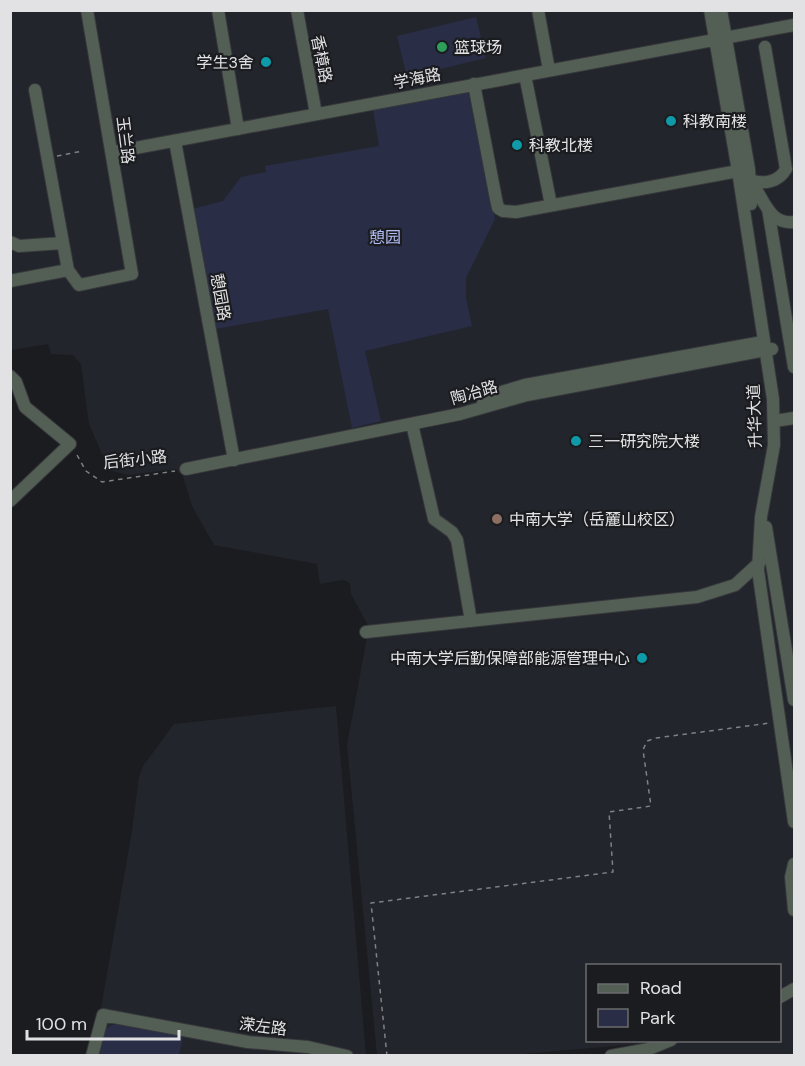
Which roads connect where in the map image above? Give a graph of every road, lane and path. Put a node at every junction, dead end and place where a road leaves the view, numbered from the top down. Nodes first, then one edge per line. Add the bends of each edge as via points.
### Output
1 (87, 10) edge
2 (218, 10) edge
3 (297, 10) edge
4 (538, 10) edge
5 (710, 10) edge
6 (721, 10) edge
7 (795, 26) edge
8 (721, 38) junction
9 (765, 47) dead end
10 (549, 70) junction
11 (525, 75) junction
12 (474, 84) junction
13 (35, 90) dead end
14 (316, 114) junction
15 (238, 129) junction
16 (175, 141) junction
17 (83, 151) dead end
18 (114, 152) junction
19 (48, 158) junction
20 (738, 171) junction
21 (751, 180) junction
22 (551, 205) junction
23 (768, 209) junction
24 (795, 222) edge
25 (10, 242) edge
26 (63, 243) junction
27 (68, 270) junction
28 (10, 281) edge
29 (789, 295) edge
30 (792, 341) edge
31 (769, 345) junction
32 (795, 367) edge
33 (10, 376) edge
34 (795, 418) edge
35 (778, 420) junction
36 (412, 424) junction
37 (70, 444) junction
38 (234, 460) junction
39 (186, 469) joint
40 (10, 501) edge
41 (768, 550) junction
42 (758, 566) junction
43 (471, 621) junction
44 (366, 632) dead end
45 (795, 700) edge
46 (781, 723) junction
47 (795, 822) edge
48 (795, 864) edge
49 (795, 910) edge
50 (795, 989) edge
51 (781, 996) edge
52 (668, 1042) edge
53 (92, 1056) edge
54 (347, 1056) edge
55 (387, 1056) edge
56 (611, 1056) edge

1 - 18 street, 玉兰路
2 - 15 street
3 - 14 street, 香樟路
4 - 10 street
5 - 8 street, 升华大道
6 - 8 street, 升华大道
7 - 8 street, 学海路
8 - 10 street, 学海路
8 - 20 street, 升华大道
8 - 21 street, 升华大道
9 - 21 street via 786,170 771,181
10 - 11 street, 学海路
11 - 12 street, 学海路
11 - 22 street
12 - 14 street, 学海路
12 - 22 street via 498,208 508,212
13 - 19 street
14 - 15 street, 学海路
15 - 16 street, 学海路
16 - 18 street, 学海路
16 - 38 street, 憩园路
17 - 19 path
18 - 27 street, 玉兰路 via 132,274 79,285
19 - 26 street
20 - 21 street
20 - 22 street
20 - 31 street, 升华大道
21 - 23 street
21 - 31 street, 升华大道
23 - 24 street via 781,222
23 - 29 street
25 - 26 street via 19,246
26 - 27 street
27 - 28 street
29 - 30 street
30 - 32 street
31 - 35 street, 升华大道
31 - 36 street, 陶冶路 via 528,395
33 - 37 street via 25,407
34 - 35 street
35 - 41 street, 升华大道 via 766,526
35 - 42 street, 升华大道 via 761,517
36 - 38 street, 陶冶路
36 - 43 street via 434,519 457,540
37 - 39 path, 后街小路 via 86,471 102,482
37 - 40 street
38 - 39 street, 陶冶路
41 - 42 street
41 - 45 street, 升华大道
42 - 43 street via 735,585 697,597
42 - 46 street, 升华大道
43 - 44 street
46 - 47 street, 升华大道
46 - 55 path via 647,741 643,750 651,806 609,812 613,872 371,903
48 - 49 street via 791,878
50 - 51 street
52 - 56 street
53 - 54 street, 溁左路 via 104,1015

